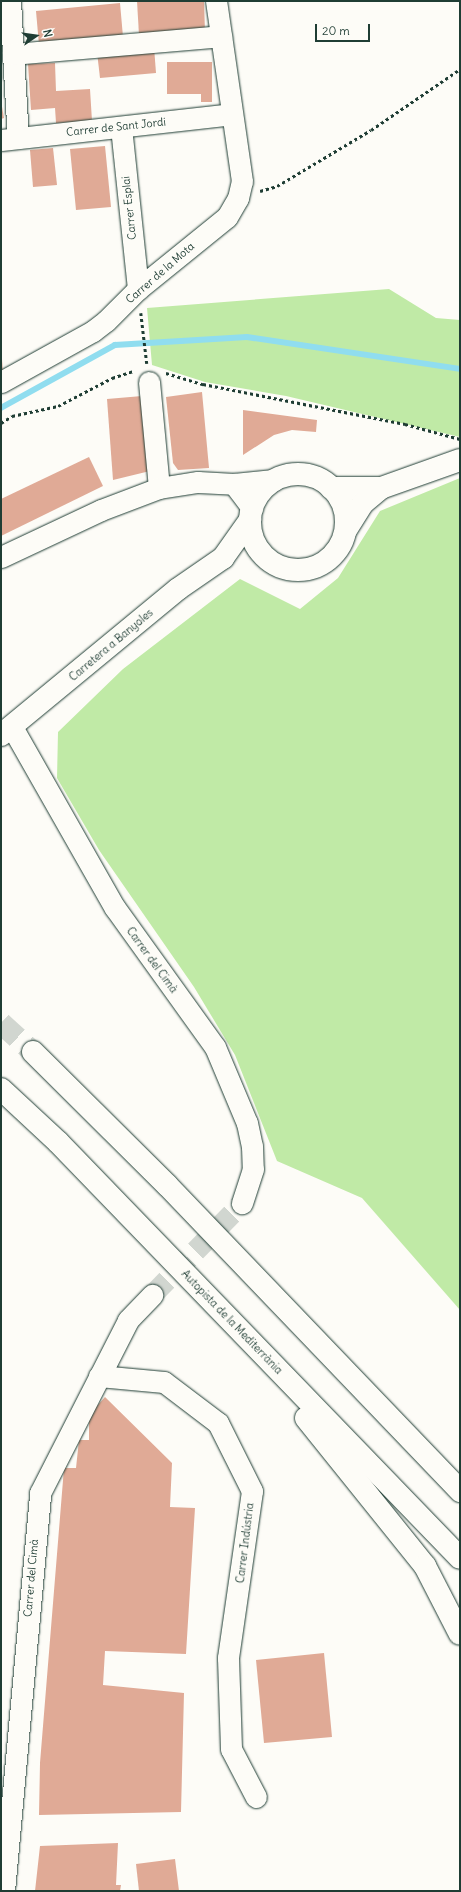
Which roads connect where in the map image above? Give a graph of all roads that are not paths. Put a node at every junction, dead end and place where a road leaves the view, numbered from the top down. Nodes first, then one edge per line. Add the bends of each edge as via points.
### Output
1 (10, 1) edge
2 (216, 1) edge
3 (221, 36) junction
4 (13, 54) junction
5 (232, 114) junction
6 (121, 127) junction
7 (10, 139) edge
8 (138, 289) junction
9 (149, 372) road end
10 (1, 382) edge
11 (460, 460) edge
12 (274, 480) junction
13 (234, 484) junction
14 (159, 488) junction
15 (331, 488) junction
16 (381, 488) junction
17 (251, 514) junction
18 (346, 530) junction
19 (1, 557) edge
20 (223, 558) junction
21 (270, 562) junction
22 (6, 731) edge
23 (33, 1052) tunnel mouth
24 (1, 1089) edge
25 (86, 1171) junction
26 (242, 1203) tunnel mouth
27 (152, 1295) tunnel mouth
28 (100, 1376) junction
29 (460, 1490) edge
30 (460, 1558) edge
31 (460, 1634) edge
32 (256, 1797) dead end
33 (4, 1891) edge

1 - 4 street
2 - 3 street, Carrer de la Mota
3 - 4 street
3 - 5 street, Carrer de la Mota
4 - 7 street
5 - 6 street, Carrer de Sant Jordi
5 - 8 street, Carrer de la Mota via 242,181 238,198 227,217
6 - 7 street, Carrer de Sant Jordi
6 - 8 street, Carrer Esplai
8 - 10 street, Carrer de la Mota via 93,332
9 - 14 street
11 - 16 main road
12 - 13 street
12 - 15 main road via 300,474 320,480
12 - 17 main road via 258,495
13 - 14 street via 184,483
13 - 17 street
14 - 19 street via 100,510
15 - 16 main road
15 - 18 main road via 342,503
16 - 18 main road via 363,503
17 - 20 main road, Carretera a Banyoles
17 - 21 main road via 253,541
18 - 21 main road via 336,552 317,567 293,570
20 - 21 main road
20 - 22 main road, Carretera a Banyoles via 178,589
22 - 26 street, Carrer del Cimà via 115,908 215,1047 247,1123 252,1146 253,1169
23 - 29 main road via 167,1185
24 - 25 main road, Autopista de la Mediterrània
25 - 30 main road, Autopista de la Mediterrània
25 - 31 main road via 313,1426 426,1566
27 - 28 street, Carrer del Cimà via 128,1320
28 - 32 street, Carrer Indústria via 164,1382 176,1391 218,1423 252,1491 228,1658 231,1749
28 - 33 street, Carrer del Cimà via 40,1493

